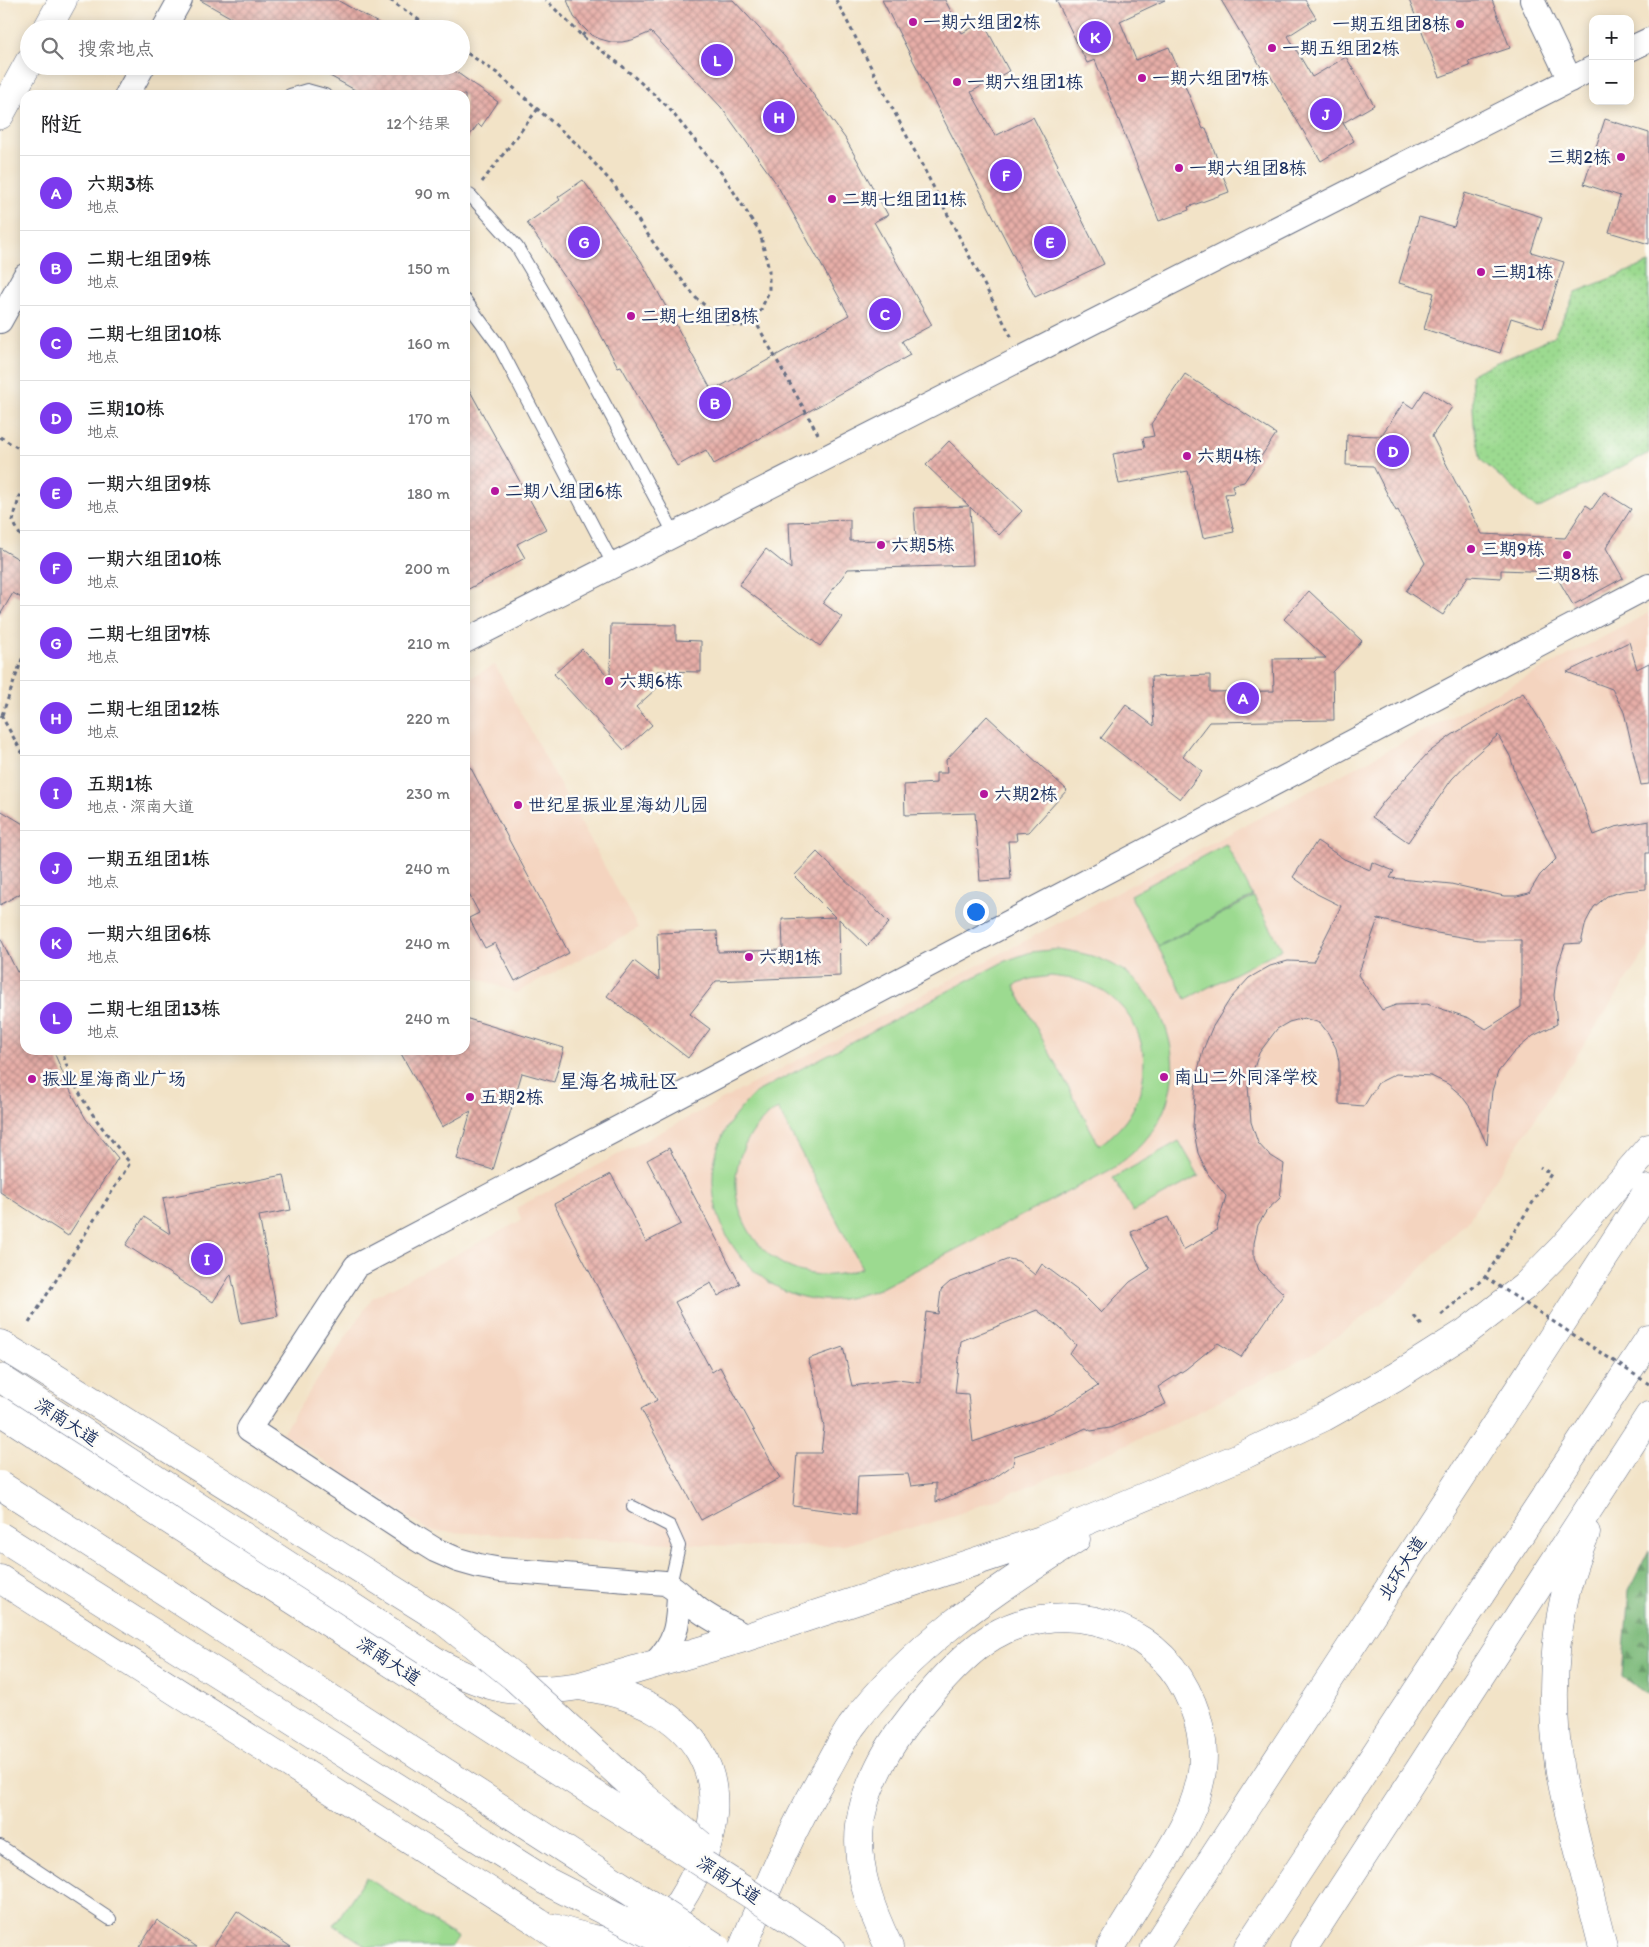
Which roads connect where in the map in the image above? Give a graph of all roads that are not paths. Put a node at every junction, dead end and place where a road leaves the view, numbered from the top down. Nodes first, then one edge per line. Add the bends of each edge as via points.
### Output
1 (63, 0) edge
2 (180, 0) edge
3 (1532, 0) edge
4 (52, 20) edge
5 (169, 20) edge
6 (1649, 40) edge
7 (1634, 47) edge
8 (1589, 70) edge
9 (22, 75) edge
10 (138, 75) edge
11 (1570, 80) junction
12 (130, 90) edge
13 (0, 115) edge
14 (470, 196) edge
15 (20, 285) edge
16 (470, 307) edge
17 (0, 321) edge
18 (675, 535) junction
19 (614, 566) junction
20 (1649, 586) edge
21 (470, 638) edge
22 (1649, 1148) edge
23 (1649, 1189) edge
24 (1649, 1339) edge
25 (0, 1344) edge
26 (0, 1378) edge
27 (0, 1411) edge
28 (1649, 1416) edge
29 (1649, 1422) edge
30 (0, 1485) edge
31 (1134, 1502) junction
32 (633, 1507) dead end
33 (0, 1536) edge
34 (0, 1579) edge
35 (675, 1589) junction
36 (747, 1637) junction
37 (654, 1664) junction
38 (580, 1686) junction
39 (0, 1846) edge
40 (778, 1912) junction
41 (110, 1919) dead end
42 (538, 1922) junction
43 (632, 1943) edge
44 (573, 1947) edge
45 (675, 1947) edge
46 (716, 1947) edge
47 (743, 1947) edge
48 (830, 1947) edge
49 (889, 1947) edge
50 (1111, 1947) edge
51 (1155, 1947) edge
52 (1248, 1947) edge
53 (1304, 1947) edge
54 (1603, 1947) edge

1 - 4 main road
2 - 5 street
3 - 11 street
6 - 7 street
8 - 11 street
9 - 13 main road
10 - 12 street
11 - 18 street
14 - 18 lane via 517,247 555,311
15 - 17 street
16 - 19 lane via 499,346
18 - 19 street
19 - 21 street
20 - 35 street via 356,1266 249,1429 414,1537 458,1560 501,1570 656,1582
22 - 31 main road via 1524,1287 1466,1332 1324,1417
23 - 51 main road, 北环大道
24 - 52 main road
25 - 40 main road, bridge via 445,1622 514,1677 643,1796
26 - 38 main road, 深南大道 via 406,1643 466,1678 519,1691
27 - 40 main road, 深南大道, bridge
28 - 53 main road
29 - 54 main road via 1604,1497 1578,1553 1556,1649 1555,1720 1559,1766
30 - 46 main road, bridge
31 - 36 main road via 1041,1540
31 - 47 main road via 1006,1583 947,1627 891,1680 851,1728 804,1808
32 - 35 lane via 670,1526 679,1546
33 - 45 main road, bridge via 536,1875
34 - 42 main road
35 - 36 street via 699,1610
35 - 37 street via 677,1626 669,1647
36 - 37 main road
37 - 38 main road
38 - 43 main road via 628,1696 649,1705 672,1721 692,1738 712,1782 713,1826 700,1866 666,1921
39 - 41 lane
40 - 48 main road
42 - 43 main road via 591,1939
42 - 44 main road
49 - 50 main road via 866,1890 859,1852 860,1825 867,1794 880,1766 897,1738 947,1676 993,1636 1026,1622 1057,1617 1093,1620 1124,1630 1151,1646 1177,1675 1190,1696 1200,1724 1203,1755 1200,1786 1172,1848

